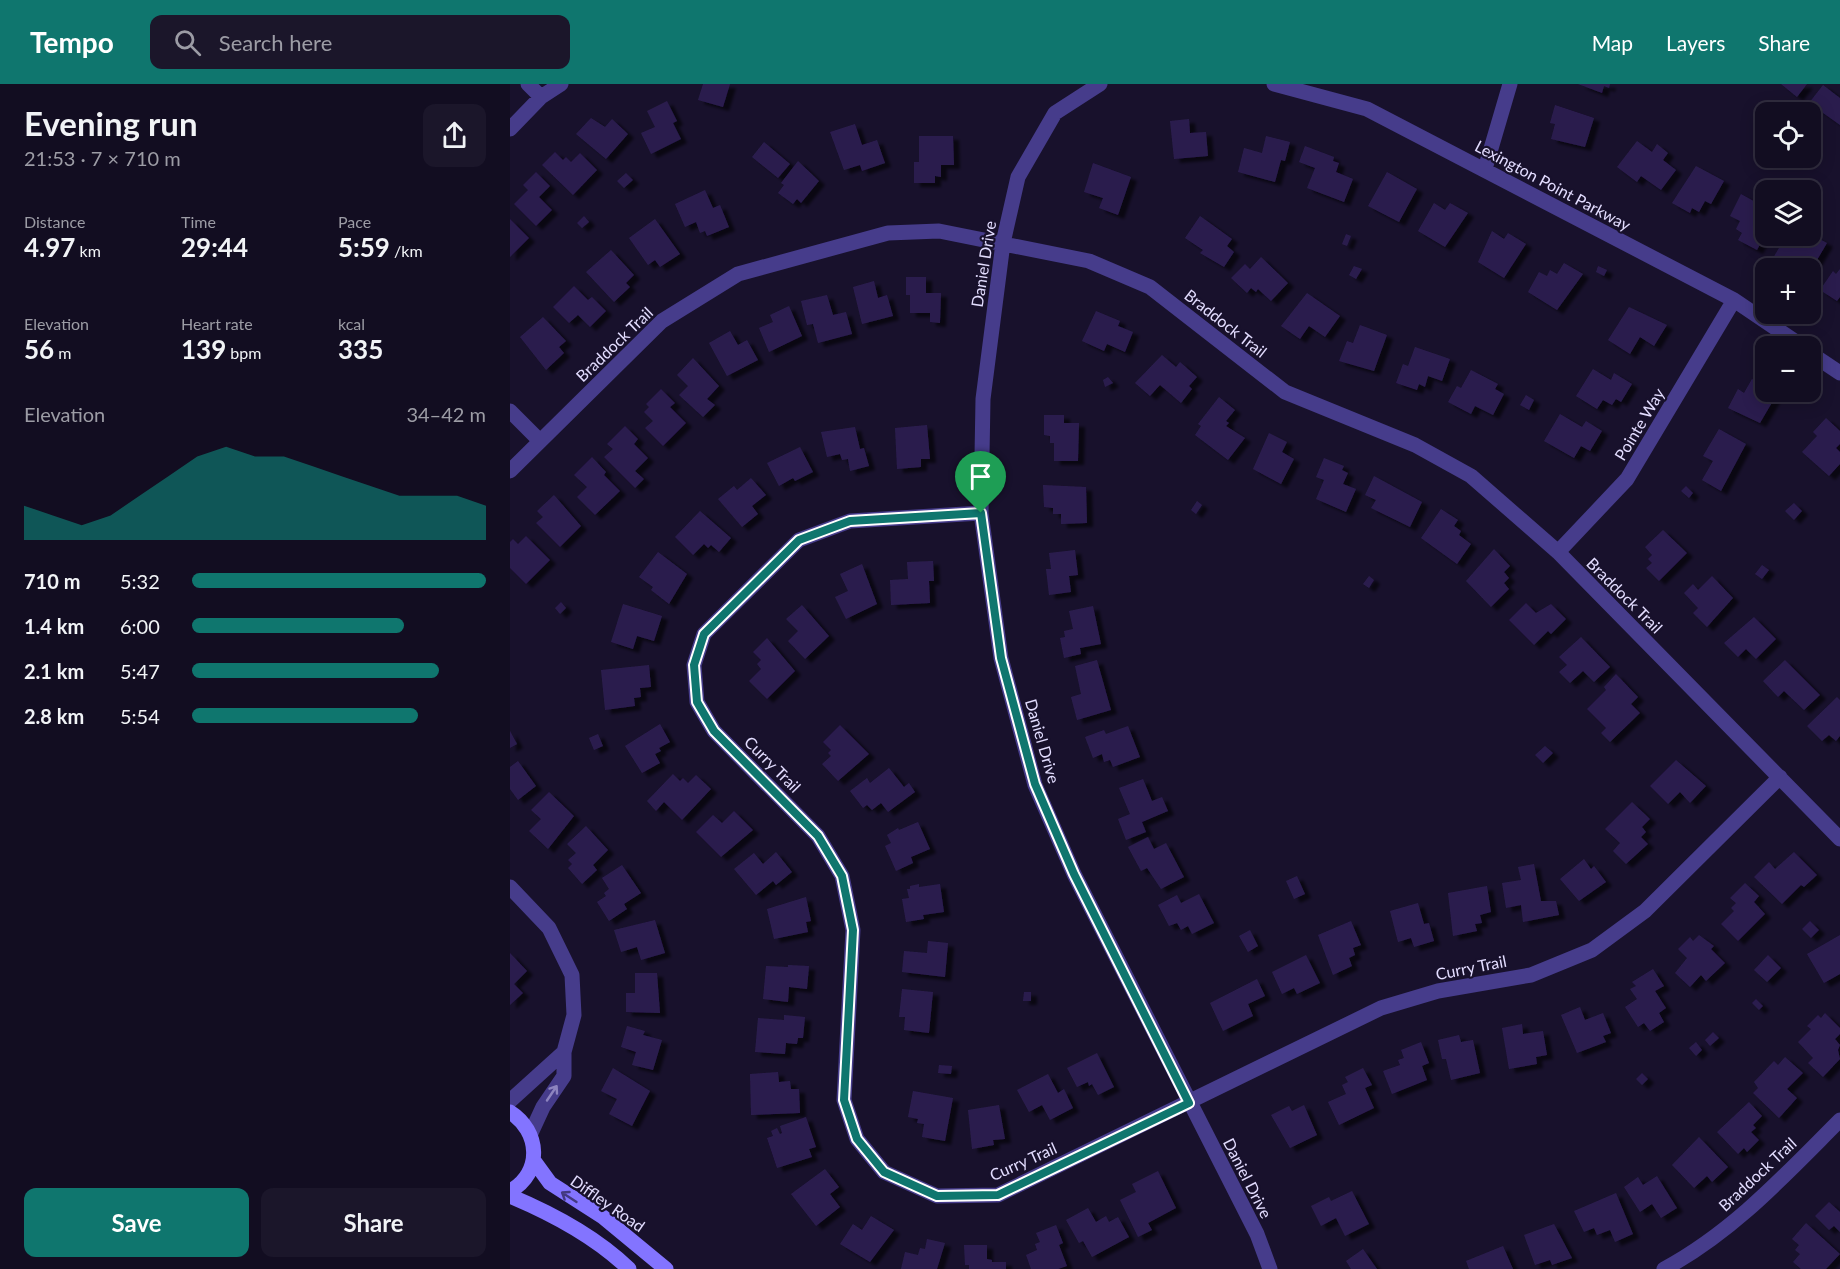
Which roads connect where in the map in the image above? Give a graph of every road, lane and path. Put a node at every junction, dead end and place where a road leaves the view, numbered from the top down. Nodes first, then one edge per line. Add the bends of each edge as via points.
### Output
1 (528, 84) edge
2 (561, 84) edge
3 (1100, 84) edge
4 (1274, 84) edge
5 (1510, 84) edge
6 (541, 97) junction
7 (510, 129) edge
8 (1485, 169) junction
9 (1003, 243) junction
10 (1734, 300) junction
11 (1787, 336) edge
12 (1821, 360) edge
13 (1840, 373) edge
14 (510, 411) edge
15 (540, 441) junction
16 (510, 471) edge
17 (981, 513) junction
18 (1558, 552) junction
19 (1780, 777) junction
20 (1840, 839) edge
21 (510, 887) edge
22 (564, 1052) junction
23 (510, 1101) edge
24 (1189, 1103) junction
25 (510, 1112) edge
26 (1840, 1120) edge
27 (531, 1133) junction
28 (534, 1161) junction
29 (510, 1191) edge
30 (510, 1196) edge
31 (629, 1269) edge
32 (666, 1269) edge
33 (1270, 1269) edge
34 (1664, 1269) edge

1 - 6 street
2 - 6 street
3 - 9 street, Daniel Drive via 1055,113 1018,177
4 - 8 street, Lexington Point Parkway via 1367,109
5 - 8 street
6 - 7 street
8 - 10 street, Lexington Point Parkway
9 - 15 street, Braddock Trail via 939,231 888,233 738,274 662,321
9 - 17 street, Daniel Drive via 983,399
9 - 18 street, Braddock Trail via 1089,261 1150,287 1285,392 1415,446 1470,476
10 - 11 street, Lexington Point Parkway
10 - 18 street, Pointe Way via 1627,479
12 - 13 street
14 - 15 street
15 - 16 street, Braddock Trail
17 - 24 street, Daniel Drive via 1001,658 1035,784 1074,874
17 - 24 street, Curry Trail via 850,521 799,540 704,634 694,665 697,702 714,731 818,836 842,876 853,930 844,1100 857,1139 884,1172 937,1196 998,1195
18 - 19 street, Braddock Trail
19 - 20 street, Braddock Trail
19 - 24 street, Curry Trail via 1646,911 1592,950 1531,975 1438,991 1382,1008
21 - 22 street via 549,928 572,975 574,1015
22 - 23 street
27 -> 22 street via 539,1113 564,1076
24 - 33 street, Daniel Drive via 1257,1234
25 - 27 main road
26 - 34 street, Braddock Trail via 1755,1204 1692,1254
27 - 28 main road
28 - 29 main road via 528,1175
32 -> 28 main road, Diffley Road via 603,1217 550,1183
30 - 31 main road via 588,1235

